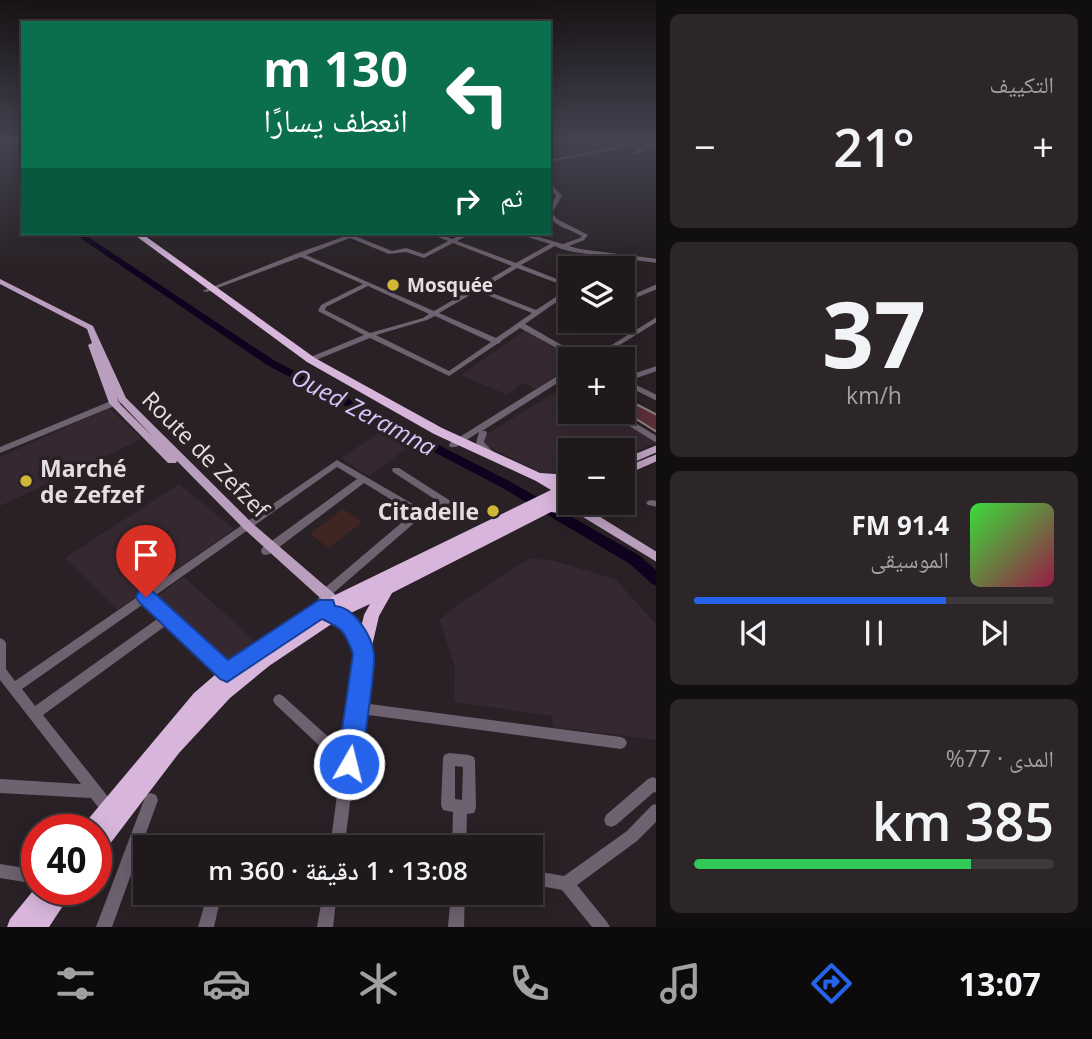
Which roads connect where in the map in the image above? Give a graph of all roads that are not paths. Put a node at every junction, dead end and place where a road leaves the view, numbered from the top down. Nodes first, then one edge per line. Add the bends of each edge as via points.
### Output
1 (551, 186) edge
2 (551, 211) edge
3 (551, 214) edge
4 (551, 220) edge
5 (132, 235) edge
6 (139, 235) edge
7 (437, 235) edge
8 (460, 235) edge
9 (464, 235) edge
10 (526, 235) edge
11 (350, 236) joint
12 (451, 240) junction
13 (570, 242) junction
14 (558, 246) junction
15 (300, 254) junction
16 (618, 256) edge
17 (635, 258) edge
18 (656, 261) edge
19 (518, 265) junction
20 (454, 279) dead end
21 (558, 283) edge
22 (0, 284) edge
23 (366, 285) junction
24 (656, 286) edge
25 (478, 289) junction
26 (208, 290) junction
27 (635, 296) edge
28 (558, 298) edge
29 (555, 301) junction
30 (558, 302) edge
31 (537, 313) junction
32 (434, 314) junction
33 (656, 319) edge
34 (521, 324) junction
35 (656, 325) edge
36 (370, 335) junction
37 (498, 342) junction
38 (562, 347) edge
39 (611, 347) edge
40 (621, 347) edge
41 (311, 360) junction
42 (656, 368) edge
43 (635, 376) edge
44 (558, 380) edge
45 (635, 387) edge
46 (558, 389) edge
47 (117, 399) junction
48 (656, 399) edge
49 (631, 424) edge
50 (483, 433) junction
51 (656, 439) edge
52 (0, 444) edge
53 (459, 445) junction
54 (656, 448) edge
55 (0, 450) edge
56 (656, 457) edge
57 (497, 458) junction
58 (635, 458) edge
59 (635, 467) edge
60 (396, 470) dead end
61 (530, 477) junction
62 (558, 478) edge
63 (363, 479) junction
64 (558, 495) edge
65 (558, 496) edge
66 (558, 497) edge
67 (528, 512) junction
68 (419, 514) junction
69 (597, 515) edge
70 (600, 515) edge
71 (245, 528) junction
72 (269, 549) junction
73 (656, 549) edge
74 (656, 558) edge
75 (351, 572) junction
76 (390, 587) junction
77 (365, 588) junction
78 (146, 597) junction
79 (332, 605) junction
80 (168, 618) junction
81 (0, 643) edge
82 (363, 654) junction
83 (0, 672) edge
84 (227, 673) junction
85 (14, 688) junction
86 (279, 700) dead end
87 (357, 708) junction
88 (34, 713) junction
89 (621, 743) dead end
90 (349, 764) junction
91 (0, 786) edge
92 (656, 787) edge
93 (93, 791) junction
94 (151, 800) dead end
95 (460, 807) dead end
96 (108, 808) junction
97 (656, 810) edge
98 (104, 814) edge
99 (611, 820) dead end
100 (112, 826) edge
101 (338, 835) edge
102 (459, 835) edge
103 (0, 871) edge
104 (21, 874) edge
105 (543, 880) edge
106 (566, 884) junction
107 (35, 905) edge
108 (52, 905) edge
109 (212, 905) edge
110 (328, 905) edge
111 (457, 905) edge
112 (18, 927) edge
113 (36, 927) edge
114 (104, 927) edge
115 (206, 927) edge
116 (325, 927) edge
117 (456, 927) edge
118 (602, 927) edge

1 - 2 street via 559,196
3 - 13 street via 584,235
4 - 13 street via 577,233
5 - 26 highway
6 - 26 highway
7 - 12 street
8 - 12 street
9 - 12 street
10 - 14 street
11 - 12 street via 391,253 406,250 422,255
11 - 15 street
12 - 19 street
13 - 14 street
14 - 16 street
14 - 19 street
15 - 23 street
15 - 26 street
17 - 18 street
19 - 21 street
19 - 25 street
20 - 25 street
22 - 47 main road, Route de Zefzef via 90,328
23 - 32 street
23 - 36 street via 320,310
24 - 27 street
25 - 31 street
25 - 32 street
26 - 41 highway
26 - 53 highway via 314,368
28 - 29 street
29 - 30 street
29 - 31 street
31 - 34 street
32 - 36 street
32 - 37 street
33 - 39 street
34 - 37 street
34 - 38 street
35 - 40 street
36 - 37 street via 449,374
36 - 41 street
41 - 53 highway
42 - 43 street
44 - 53 street
45 - 48 street
46 - 50 street
47 - 52 street
47 - 55 street
47 - 71 main road, Route de Zefzef
49 - 51 street
50 - 53 street
50 - 57 street via 480,443
53 - 57 highway
53 - 61 highway
54 - 58 main road
56 - 59 main road
57 - 61 highway
60 - 68 street via 446,502
61 - 62 highway
61 - 64 highway
61 - 65 highway via 538,489
63 - 68 street
63 - 71 street via 337,463
63 - 72 street
66 - 67 highway
67 - 76 highway
67 - 77 highway
68 - 75 street
69 - 74 main road
70 - 73 main road
71 - 72 main road, Route de Zefzef
71 - 78 street
72 - 79 main road, Route de Zefzef
75 - 77 street via 349,582
75 - 79 street
76 - 79 highway
76 - 82 highway via 372,615
77 - 79 highway
78 - 80 street
78 - 85 street
79 - 82 street via 357,635
79 - 84 highway
79 - 100 highway via 225,692 173,748
80 - 84 street
80 - 88 street
81 - 83 street
82 - 87 street
83 - 85 street
84 - 96 highway via 176,725
85 - 88 street
86 - 90 street
87 - 89 street
87 - 90 street
88 - 93 street
90 - 101 street
91 - 93 street
92 - 99 street via 653,784
93 - 96 street
94 - 114 street
95 - 102 street
96 - 98 highway
97 - 106 street via 632,836
103 - 104 street
105 - 106 street
106 - 118 street
107 - 112 highway
108 - 113 highway
109 - 115 street
110 - 116 street
111 - 117 street

